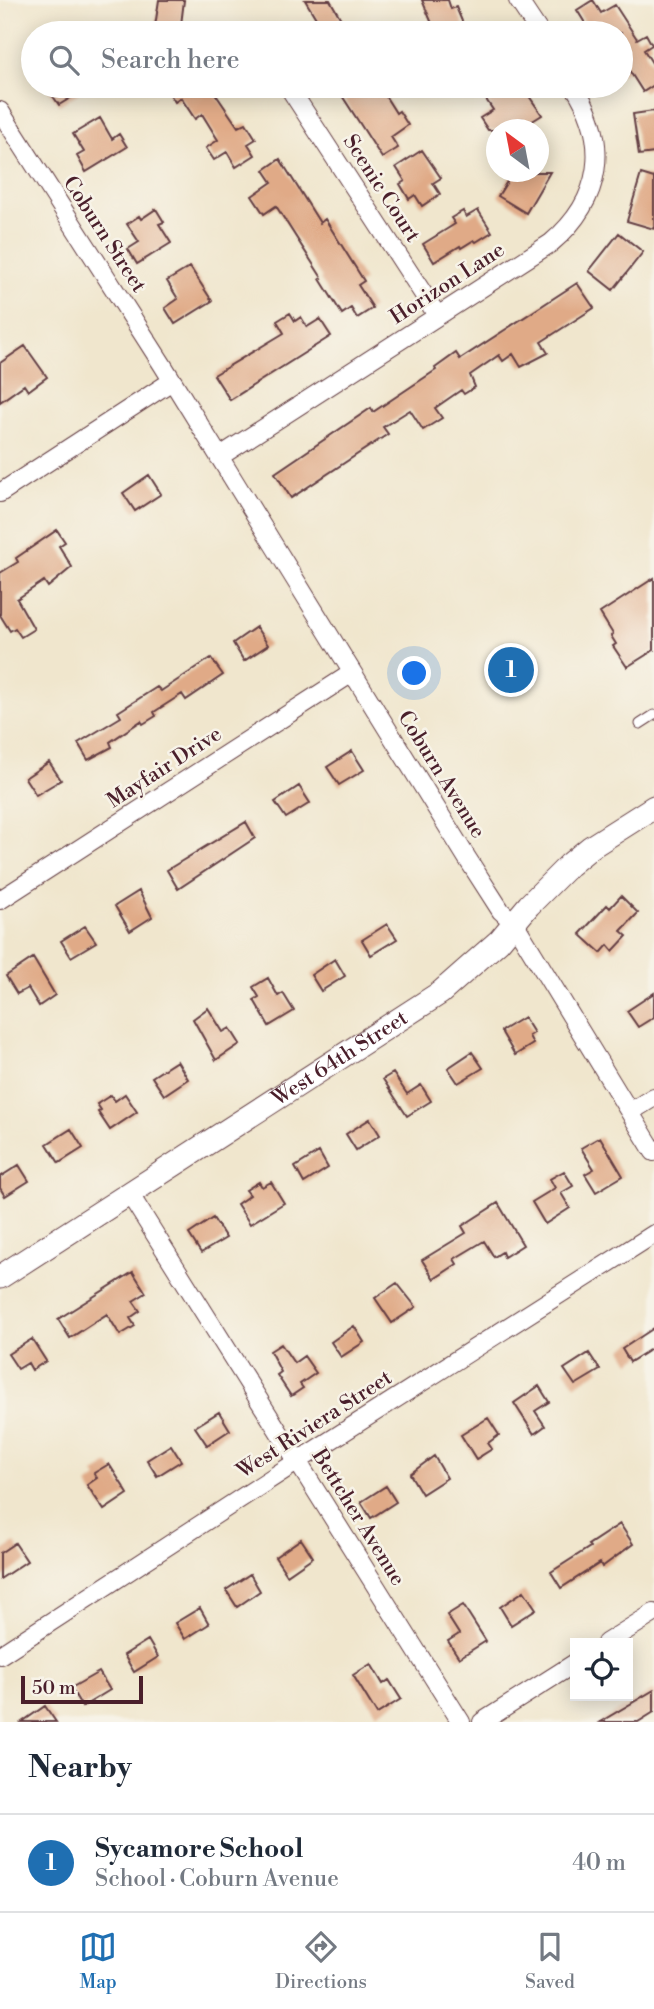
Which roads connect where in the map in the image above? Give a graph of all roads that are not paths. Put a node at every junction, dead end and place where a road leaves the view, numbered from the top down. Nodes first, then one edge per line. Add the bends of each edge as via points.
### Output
1 (518, 0) edge
2 (532, 21) edge
3 (296, 98) edge
4 (580, 98) edge
5 (0, 111) edge
6 (437, 316) junction
7 (172, 381) junction
8 (219, 457) junction
9 (0, 493) edge
10 (352, 673) junction
11 (654, 715) edge
12 (640, 724) dead end
13 (654, 807) edge
14 (0, 900) edge
15 (514, 924) junction
16 (654, 1097) edge
17 (630, 1112) junction
18 (654, 1152) edge
19 (129, 1193) junction
20 (654, 1234) edge
21 (0, 1277) edge
22 (298, 1461) junction
23 (654, 1613) edge
24 (614, 1638) edge
25 (0, 1655) edge
26 (570, 1666) edge
27 (461, 1722) edge
28 (482, 1722) edge

1 - 2 street
3 - 6 street, Scenic Court
4 - 6 street, Horizon Lane via 591,119 597,150 592,188 578,215 551,243
5 - 7 street, Coburn Street
6 - 8 street, Horizon Lane
7 - 8 street, Coburn Avenue
7 - 9 street
8 - 10 street, Coburn Avenue
10 - 14 street, Mayfair Drive
10 - 15 street, Coburn Avenue via 501,911
11 - 12 lane
13 - 15 street, West 64th Street via 569,865
15 - 17 street, Coburn Avenue
15 - 19 street, West 64th Street via 454,981 410,1014
16 - 17 street
17 - 18 street, Coburn Avenue
19 - 21 street, West 64th Street
19 - 22 street, Bettcher Avenue
20 - 22 street, West Riviera Street
22 - 25 street, West Riviera Street
22 - 27 street, Bettcher Avenue
23 - 24 street
26 - 28 street

